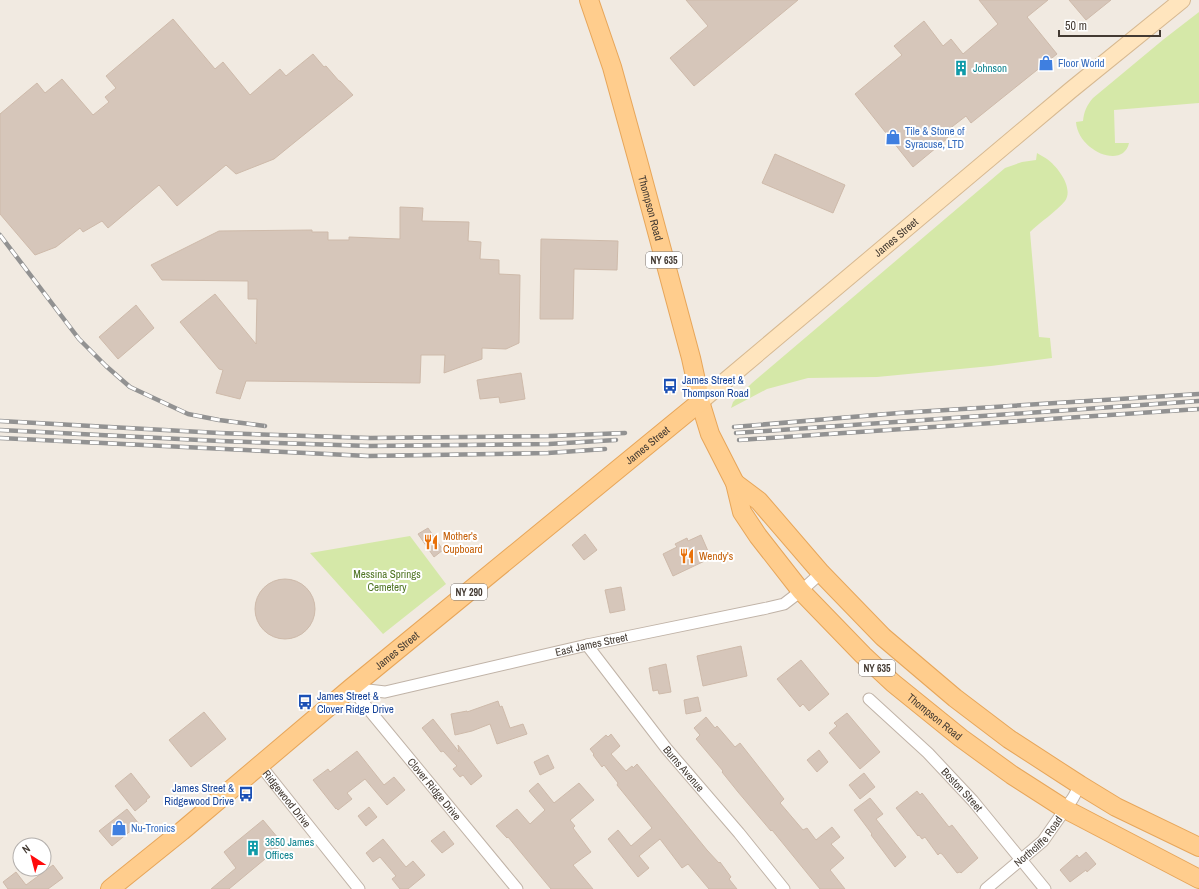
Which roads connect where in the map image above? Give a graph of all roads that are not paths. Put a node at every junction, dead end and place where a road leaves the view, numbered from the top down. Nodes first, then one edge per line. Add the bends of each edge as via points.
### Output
1 (589, 0) edge
2 (1182, 0) edge
3 (700, 402) junction
4 (735, 484) junction
5 (821, 572) junction
6 (801, 591) junction
7 (588, 645) junction
8 (351, 688) junction
9 (869, 699) dead end
10 (260, 765) junction
11 (1080, 785) junction
12 (1065, 809) junction
13 (1199, 847) edge
14 (1021, 860) junction
15 (1199, 879) edge
16 (110, 889) edge
17 (359, 889) edge
18 (517, 889) edge
19 (784, 889) edge
20 (986, 889) edge
21 (1045, 889) edge

1 - 3 main road, Thompson Road / NY 635 via 612,67 691,358
2 - 3 main road, James Street / NY 290
3 - 4 main road, Thompson Road / NY 635 via 710,434
3 - 8 main road, James Street / NY 290
4 - 5 main road, Thompson Road / NY 635 via 759,501
4 - 6 main road, Thompson Road / NY 635 via 742,512
5 - 6 street, East James Street
5 - 11 main road, Thompson Road / NY 635 via 883,637 955,698 1009,739
6 - 7 street, East James Street via 784,604
6 - 12 main road, Thompson Road / NY 635 via 863,655 912,698 971,746
7 - 8 street, East James Street via 385,692
7 - 19 street, Burns Avenue via 666,748
8 - 10 main road, James Street / NY 290
8 - 18 street, Clover Ridge Drive
9 - 14 street, Boston Street via 973,801
10 - 16 main road, James Street / NY 290
10 - 17 street, Ridgewood Drive
11 - 12 street, Northcliffe Road
11 - 13 main road, Thompson Road / NY 635
12 - 14 street, Northcliffe Road via 1043,841
12 - 15 main road, Thompson Road / NY 635
14 - 20 street, Northcliffe Road
14 - 21 street, Boston Street

